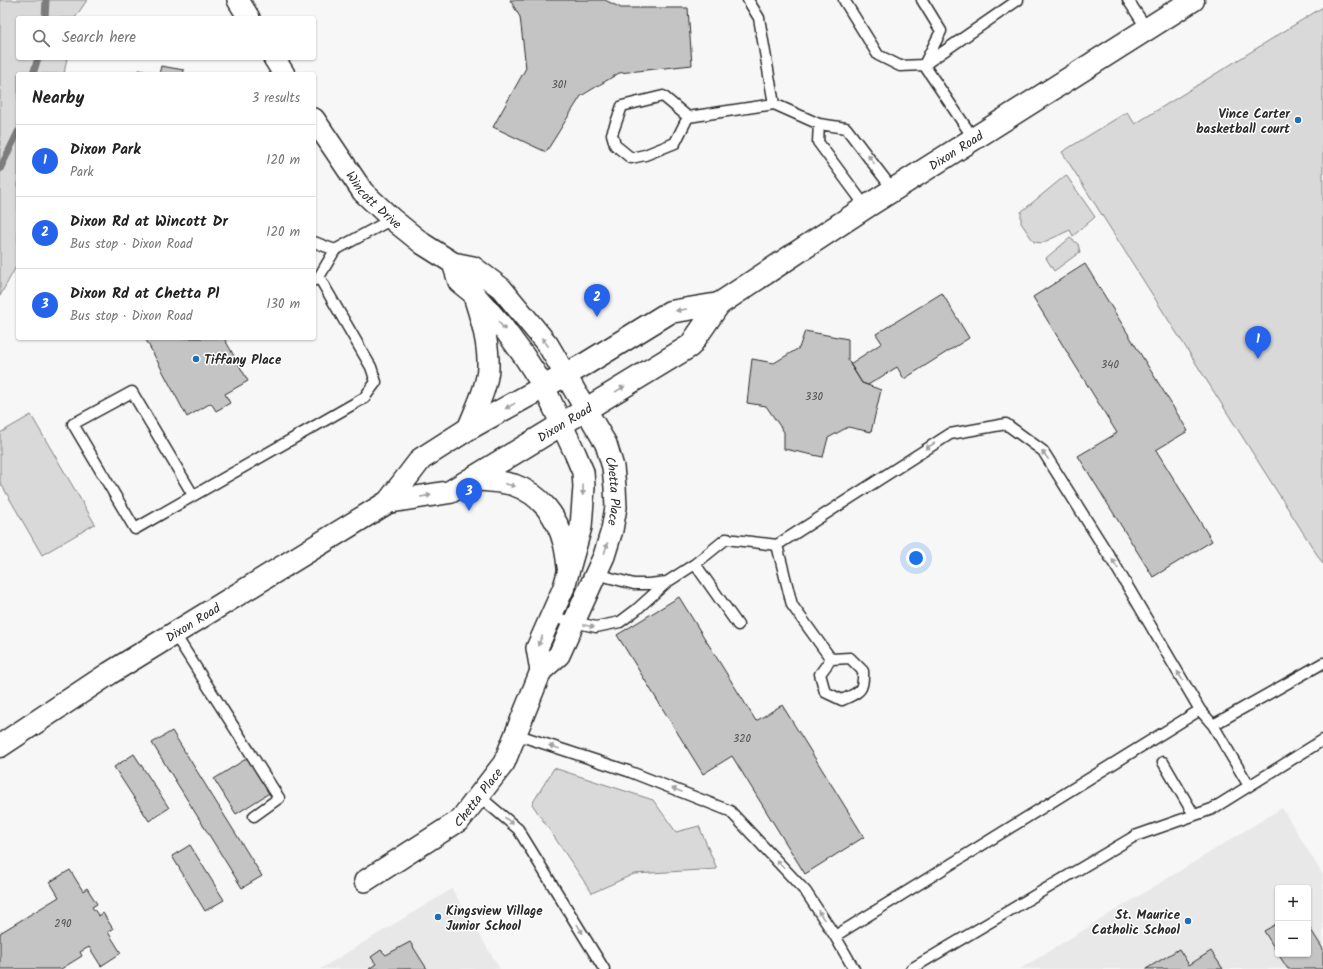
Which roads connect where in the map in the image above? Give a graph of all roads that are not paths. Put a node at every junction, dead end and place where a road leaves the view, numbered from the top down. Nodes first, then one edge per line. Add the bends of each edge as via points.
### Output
1 (238, 0) edge
2 (748, 0) edge
3 (844, 0) edge
4 (922, 0) edge
5 (1018, 0) edge
6 (1128, 0) edge
7 (1193, 0) edge
8 (248, 16) edge
9 (1147, 29) junction
10 (275, 60) edge
11 (924, 65) junction
12 (283, 72) edge
13 (774, 104) junction
14 (688, 117) junction
15 (316, 122) edge
16 (819, 124) junction
17 (974, 139) junction
18 (894, 190) junction
19 (866, 207) junction
20 (392, 219) junction
21 (316, 243) edge
22 (335, 250) junction
23 (453, 263) junction
24 (317, 279) edge
25 (474, 294) junction
26 (719, 304) junction
27 (566, 375) junction
28 (544, 387) junction
29 (586, 409) junction
30 (562, 424) junction
31 (468, 429) junction
32 (471, 479) junction
33 (194, 495) junction
34 (388, 502) junction
35 (777, 545) junction
36 (695, 564) junction
37 (569, 573) junction
38 (596, 574) junction
39 (667, 582) junction
40 (551, 617) junction
41 (574, 622) junction
42 (738, 625) dead end
43 (174, 633) junction
44 (831, 659) junction
45 (1323, 663) edge
46 (541, 670) junction
47 (1200, 710) junction
48 (1212, 726) junction
49 (515, 734) junction
50 (1323, 740) edge
51 (0, 746) edge
52 (1164, 762) dead end
53 (1249, 786) junction
54 (479, 796) junction
55 (1194, 815) junction
56 (254, 816) dead end
57 (365, 881) dead end
58 (835, 936) junction
59 (604, 969) edge
60 (854, 969) edge
61 (910, 969) edge

1 - 8 street
2 - 13 lane via 759,18
3 - 11 lane via 878,55 900,66
4 - 11 lane via 941,31
5 - 11 lane
6 - 9 lane
7 - 9 main road, Dixon Road
9 - 17 main road, Dixon Road
10 - 12 street
11 - 17 lane
13 - 14 lane
13 - 16 lane
14 - 14 lane via 663,96 622,106 612,134 615,145 631,158 645,155 675,143
15 - 20 street, Wincott Drive via 363,192
18 -> 16 lane via 846,128
16 - 19 lane via 818,142
17 - 18 main road, Dixon Road
18 - 19 main road, Dixon Road
19 - 26 main road, Dixon Road
20 - 22 lane
20 - 23 street, Wincott Drive via 423,244
21 - 22 lane
22 - 24 lane
23 - 25 street via 459,282
27 -> 23 street, Wincott Drive via 548,345 501,288 473,267
24 - 33 lane via 371,367 376,382 364,398
25 -> 28 street via 502,326
25 - 31 street via 486,341 488,370 480,400
26 -> 27 main road, Dixon Road via 670,312
29 -> 26 main road, Dixon Road via 690,346
27 - 28 main road, Dixon Road
27 - 29 street, Chetta Place
28 - 30 street, Chetta Place
28 -> 31 main road, Dixon Road
29 - 30 main road, Dixon Road
38 -> 29 street, Chetta Place via 612,530 616,507 615,487 613,467 606,444
30 - 32 main road, Dixon Road
30 -> 37 street, Chetta Place via 583,472 584,487 580,527
31 - 34 main road, Dixon Road via 421,459
34 -> 32 main road, Dixon Road via 450,492
32 -> 37 street via 513,485 540,500 555,520 564,543
33 - 33 lane via 135,529 73,424 132,392
34 - 43 main road, Dixon Road
35 - 36 lane via 726,539
35 - 44 lane via 792,604
47 -> 35 lane via 1118,570 1043,451 1006,424 950,434
36 - 39 lane
36 - 42 lane
37 - 40 street, Chetta Place
38 - 39 lane via 634,584
38 - 41 street, Chetta Place
41 -> 39 lane via 596,627 620,622
40 - 41 lane
40 -> 46 street, Chetta Place via 537,648
41 - 46 street, Chetta Place via 559,655
43 - 51 main road, Dixon Road
43 - 56 lane via 280,798
44 - 44 lane via 820,674 825,692 842,700 858,693 863,682 863,671 850,658
45 - 48 lane
46 - 49 street, Chetta Place
47 - 48 lane
47 - 58 lane
48 - 53 lane
49 - 54 street, Chetta Place via 504,764
58 -> 49 lane via 806,892 730,810 628,771
50 - 53 lane
52 - 55 lane
53 - 55 lane via 1212,809
54 - 57 street, Chetta Place via 460,820
54 -> 59 lane via 518,829
55 - 61 lane via 1135,836
58 - 60 lane

